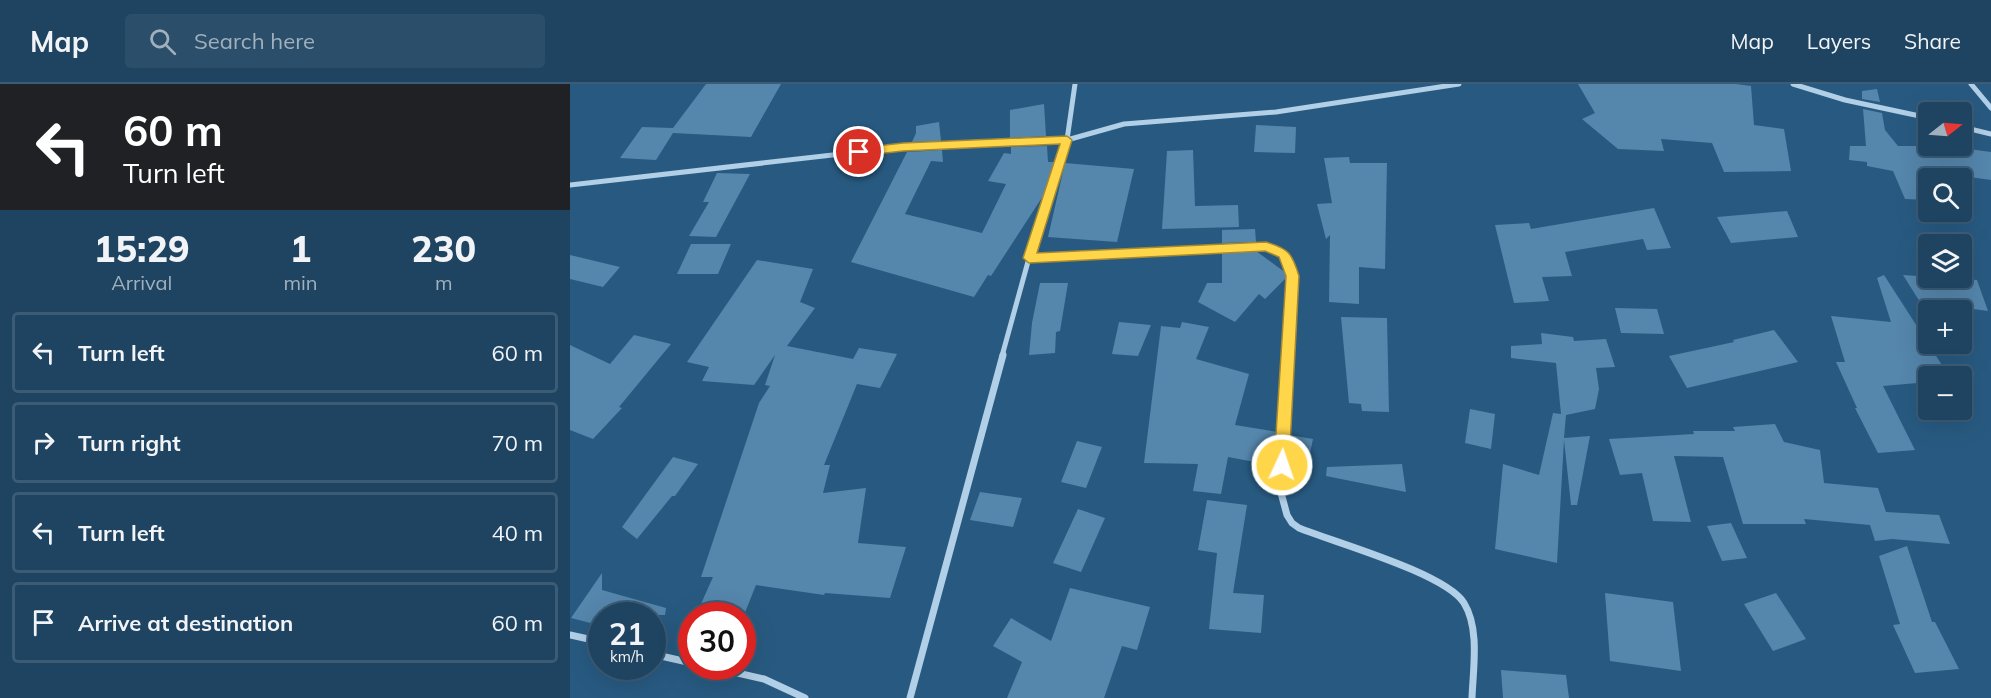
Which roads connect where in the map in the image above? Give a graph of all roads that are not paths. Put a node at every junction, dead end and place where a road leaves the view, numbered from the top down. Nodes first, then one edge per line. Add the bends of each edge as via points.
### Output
1 (1075, 84) edge
2 (1459, 84) edge
3 (1793, 84) edge
4 (1971, 84) edge
5 (1991, 108) edge
6 (1918, 116) edge
7 (1972, 129) edge
8 (1991, 134) edge
9 (1067, 140) junction
10 (570, 186) edge
11 (1029, 258) junction
12 (570, 635) edge
13 (588, 639) edge
14 (756, 677) edge
15 (805, 698) edge
16 (910, 698) edge
17 (1472, 698) edge

1 - 9 street
2 - 9 street via 1276,112 1124,124
3 - 6 street
4 - 5 street
7 - 8 street
9 - 10 street via 903,147
9 - 11 street
11 - 16 street
11 - 17 street via 1266,246 1283,254 1293,276 1280,489 1283,507 1293,524 1321,538 1438,580 1456,593 1468,616
12 - 13 street
14 - 15 street

